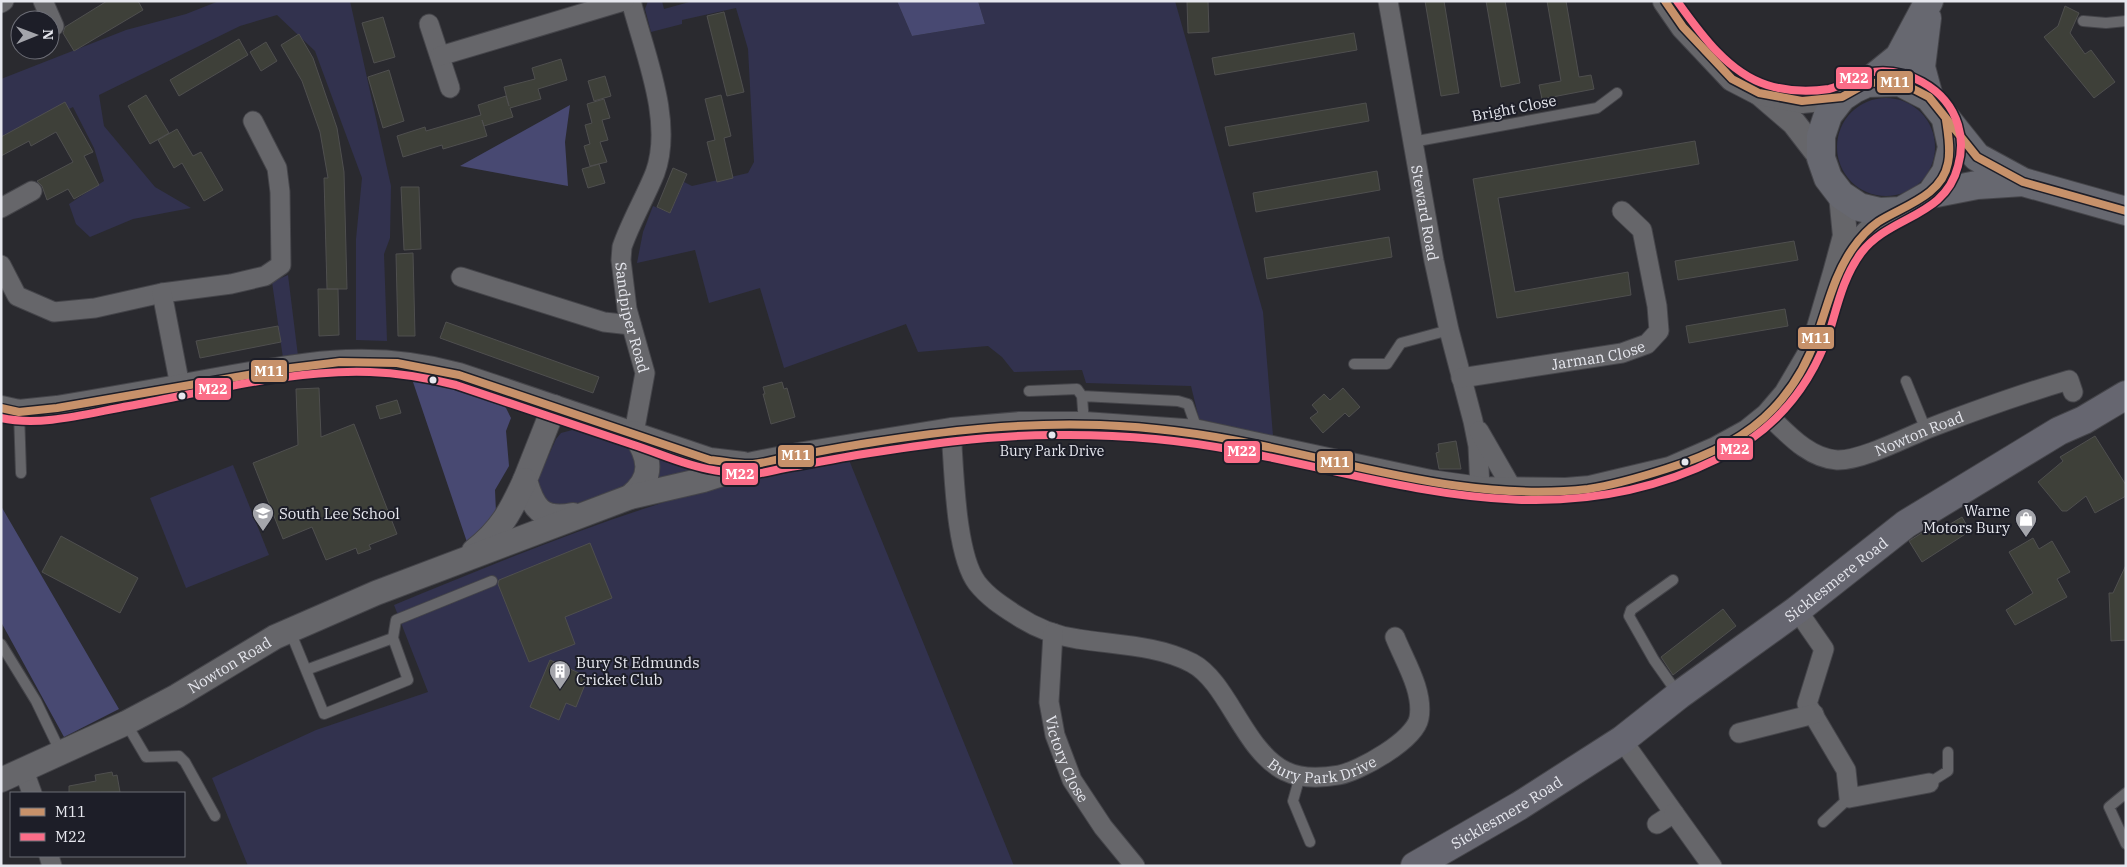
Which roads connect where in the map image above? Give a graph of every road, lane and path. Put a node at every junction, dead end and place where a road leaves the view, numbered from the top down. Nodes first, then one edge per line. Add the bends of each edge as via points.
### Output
1 (624, 1) edge
2 (631, 1) edge
3 (1388, 1) edge
4 (1666, 1) edge
5 (2083, 21) dead end
6 (2126, 21) edge
7 (428, 24) dead end
8 (440, 56) junction
9 (1867, 83) junction
10 (450, 88) dead end
11 (1617, 93) dead end
12 (1759, 93) junction
13 (1842, 97) junction
14 (1929, 97) junction
15 (1946, 120) junction
16 (253, 121) dead end
17 (1412, 142) junction
18 (1821, 158) junction
19 (2023, 182) junction
20 (32, 191) dead end
21 (1931, 194) junction
22 (1841, 195) junction
23 (1, 208) edge
24 (1622, 211) dead end
25 (1901, 211) junction
26 (2122, 214) edge
27 (1, 265) edge
28 (1835, 273) junction
29 (461, 277) dead end
30 (162, 292) junction
31 (631, 325) junction
32 (1449, 330) junction
33 (1354, 364) dead end
34 (2126, 376) edge
35 (1461, 378) junction
36 (1906, 381) dead end
37 (180, 386) junction
38 (1029, 391) dead end
39 (2073, 392) dead end
40 (2126, 395) edge
41 (1082, 396) junction
42 (554, 408) junction
43 (10, 410) edge
44 (1768, 415) junction
45 (1473, 421) junction
46 (1084, 424) junction
47 (951, 430) junction
48 (1926, 430) junction
49 (2059, 431) junction
50 (1198, 432) junction
51 (634, 433) junction
52 (752, 464) junction
53 (21, 473) dead end
54 (525, 480) junction
55 (1480, 488) junction
56 (1513, 490) junction
57 (630, 497) junction
58 (587, 512) junction
59 (463, 559) junction
60 (1673, 580) dead end
61 (492, 581) dead end
62 (1797, 610) junction
63 (290, 630) junction
64 (1053, 633) junction
65 (1394, 637) dead end
66 (393, 638) junction
67 (1, 644) edge
68 (306, 670) junction
69 (1679, 695) junction
70 (1814, 714) junction
71 (126, 723) junction
72 (1739, 733) dead end
73 (1622, 740) junction
74 (1948, 752) dead end
75 (61, 754) junction
76 (24, 771) junction
77 (1300, 776) junction
78 (1, 780) edge
79 (1929, 782) joint
80 (32, 792) edge
81 (2126, 793) edge
82 (1850, 798) junction
83 (1674, 813) junction
84 (215, 816) dead end
85 (1823, 822) dead end
86 (1657, 824) dead end
87 (1310, 842) dead end
88 (2126, 844) edge
89 (1424, 863) edge
90 (1135, 866) edge
91 (1712, 866) edge

1 - 8 street
2 - 31 street, Sandpiper Road via 653,81 661,144 655,172 622,247
3 - 17 street, Steward Road
4 - 12 street via 1683,27 1732,79
5 - 6 lane via 2106,24
7 - 8 street
8 - 10 street
9 - 13 main road
9 - 14 main road via 1900,82
9 - 14 main road via 1898,57 1930,1 1921,67
11 - 17 lane, Bright Close via 1597,108
12 - 13 street via 1802,101
12 - 18 street via 1794,123
13 - 18 main road via 1828,115 1821,136
14 - 15 main road
15 - 19 main road via 1977,157
15 - 21 main road via 1952,146 1946,172
16 - 30 street via 277,168 280,265 265,276 231,284
17 - 32 street, Steward Road
18 - 22 main road via 1828,178
19 - 21 main road via 1977,184
19 - 26 main road
20 - 23 street
21 - 25 main road
22 - 25 main road via 1866,209
22 - 28 street, Nowton Road via 1845,236
24 - 35 street, Jarman Close via 1642,230 1657,306 1659,331 1647,344 1622,353
25 - 28 street, Nowton Road via 1874,225
27 - 30 street via 17,296 54,312 95,308
28 - 44 street, Nowton Road via 1813,348 1786,394
29 - 31 street via 604,322
30 - 37 street
31 - 51 street, Sandpiper Road via 644,373
32 - 33 lane via 1401,343 1387,364
32 - 35 street, Steward Road
34 - 49 highway, Sicklesmere Road via 2080,410
35 - 45 street, Steward Road
36 - 48 lane
37 - 42 street via 303,365 382,361 424,366
37 - 43 street via 57,408
38 - 41 lane via 1077,389
39 - 48 street, Nowton Road via 2068,380
40 - 49 highway, Sicklesmere Road
41 - 46 lane
41 - 50 lane via 1188,404
42 - 51 street
42 - 54 street, Nowton Road
43 - 53 lane
44 - 48 street, Nowton Road via 1795,442 1838,460 1886,447
44 - 56 street, Nowton Road via 1747,432 1670,469 1590,488
45 - 55 street, Steward Road
45 - 56 street, Steward Road
46 - 47 street, Nowton Road via 1020,424
46 - 50 street, Nowton Road
47 - 52 street, Nowton Road
47 - 64 street, Bury Park Drive via 961,534 977,582 997,603 1025,621
49 - 62 highway, Sicklesmere Road via 1906,524
50 - 55 street, Nowton Road via 1430,482
51 - 52 street via 710,460
51 - 57 street via 648,457 641,488
52 - 57 street, Nowton Road via 703,480
54 - 58 street, Nowton Road via 534,504 541,512 560,517
54 - 59 street, Nowton Road via 510,514 496,532
55 - 56 street, Nowton Road
57 - 58 street, Nowton Road
58 - 59 street, Nowton Road
59 - 63 street, Nowton Road
60 - 69 lane via 1631,610 1630,616 1654,660
61 - 66 lane via 396,620
62 - 69 highway, Sicklesmere Road
62 - 70 street via 1824,649 1807,704
63 - 68 lane
63 - 71 street, Nowton Road
64 - 77 street, Bury Park Drive via 1161,652 1194,664 1208,677 1262,754 1286,772
64 - 90 street, Victory Close via 1049,702 1055,735 1072,780
65 - 77 street, Bury Park Drive via 1395,659 1419,696 1419,720 1414,729 1396,746 1341,774
66 - 68 lane
66 - 68 lane via 408,680 324,714
67 - 75 lane via 36,700
69 - 73 highway, Sicklesmere Road
70 - 72 street
70 - 82 street via 1846,770
71 - 75 street, Nowton Road
71 - 84 lane via 146,757 179,756 185,762
73 - 83 street
73 - 89 highway, Sicklesmere Road
74 - 79 lane via 1948,771
75 - 76 street, Nowton Road
76 - 78 street, Nowton Road
76 - 80 street
77 - 87 lane via 1293,800
79 - 82 street
81 - 88 lane via 2109,807
82 - 85 lane
83 - 86 street
83 - 91 street

